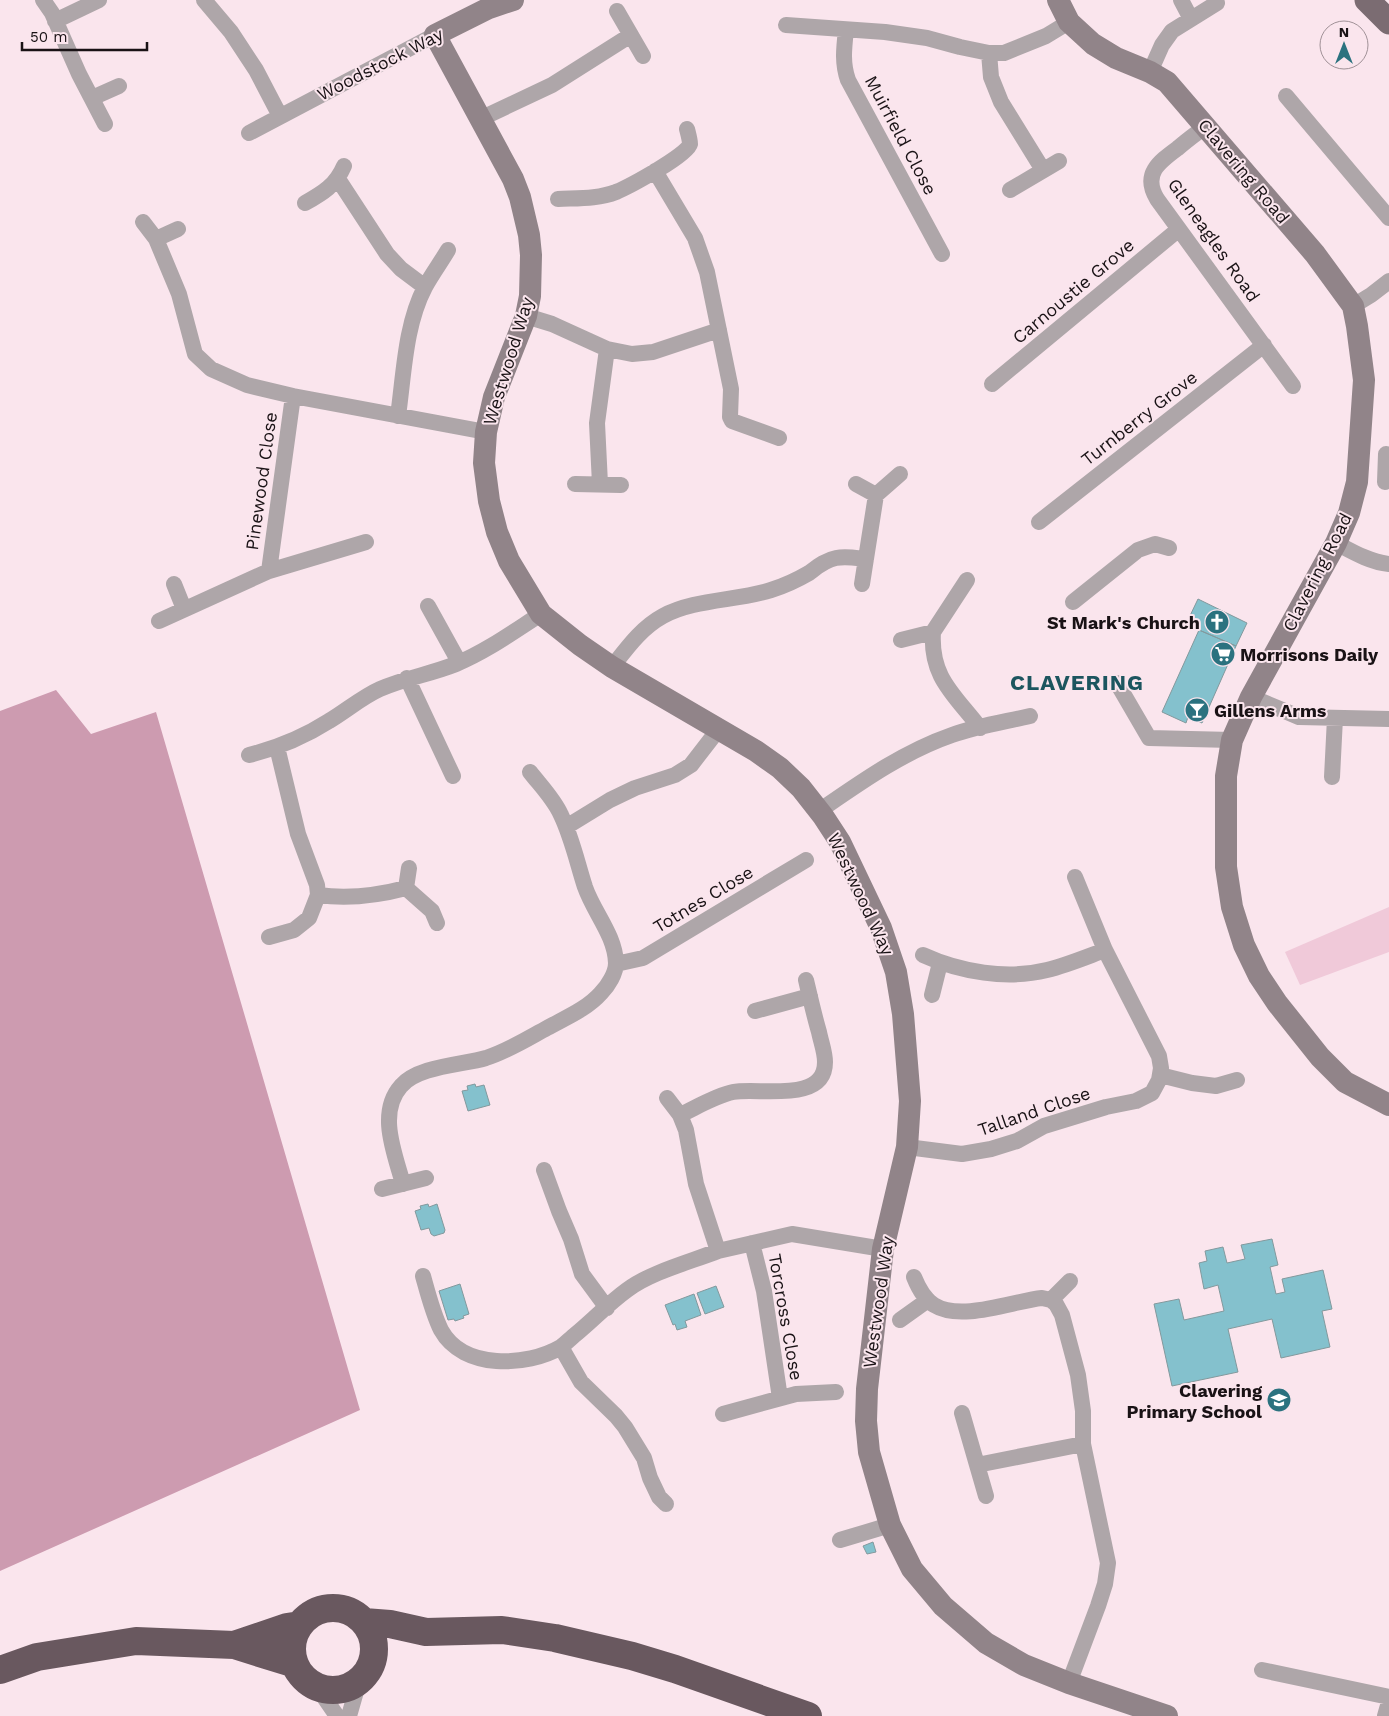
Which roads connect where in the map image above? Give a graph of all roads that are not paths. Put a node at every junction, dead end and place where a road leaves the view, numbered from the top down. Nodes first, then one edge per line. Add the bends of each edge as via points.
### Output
1 (43, 0) edge
2 (99, 0) edge
3 (204, 0) edge
4 (512, 0) edge
5 (1058, 0) edge
6 (1181, 0) edge
7 (1367, 0) edge
8 (1217, 3) dead end
9 (617, 11) dead end
10 (1191, 19) junction
11 (55, 21) junction
12 (1069, 22) junction
13 (1389, 22) edge
14 (786, 25) dead end
15 (846, 30) junction
16 (434, 35) junction
17 (631, 35) junction
18 (990, 53) junction
19 (643, 56) dead end
20 (1150, 72) junction
21 (119, 86) dead end
22 (1286, 96) dead end
23 (92, 98) junction
24 (280, 116) junction
25 (480, 119) junction
26 (105, 124) dead end
27 (1206, 126) junction
28 (687, 129) dead end
29 (249, 133) dead end
30 (1059, 161) dead end
31 (1043, 170) junction
32 (655, 171) junction
33 (1010, 190) dead end
34 (558, 199) dead end
35 (305, 203) dead end
36 (1389, 218) edge
37 (143, 222) dead end
38 (178, 229) dead end
39 (1180, 229) junction
40 (156, 239) junction
41 (448, 250) dead end
42 (942, 254) dead end
43 (1389, 281) edge
44 (425, 287) junction
45 (1352, 306) junction
46 (526, 316) junction
47 (719, 330) junction
48 (1264, 345) junction
49 (607, 349) junction
50 (992, 384) dead end
51 (1292, 386) dead end
52 (293, 396) junction
53 (398, 416) junction
54 (486, 432) junction
55 (779, 438) dead end
56 (1387, 461) edge
57 (900, 474) dead end
58 (1385, 482) dead end
59 (575, 484) dead end
60 (600, 484) junction
61 (622, 484) dead end
62 (856, 484) dead end
63 (876, 495) junction
64 (1039, 522) dead end
65 (366, 542) dead end
66 (1336, 543) junction
67 (1169, 548) dead end
68 (866, 559) junction
69 (1389, 564) edge
70 (269, 571) junction
71 (967, 580) dead end
72 (174, 584) dead end
73 (862, 584) dead end
74 (1073, 602) dead end
75 (428, 606) dead end
76 (184, 609) junction
77 (541, 614) junction
78 (159, 621) dead end
79 (933, 632) junction
80 (901, 640) dead end
81 (459, 662) junction
82 (612, 667) junction
83 (407, 678) junction
84 (1117, 683) dead end
85 (1252, 697) junction
86 (1030, 716) dead end
87 (1335, 718) junction
88 (1389, 719) edge
89 (980, 728) junction
90 (718, 730) junction
91 (1232, 740) junction
92 (277, 747) junction
93 (249, 755) dead end
94 (530, 772) dead end
95 (453, 776) dead end
96 (1332, 777) dead end
97 (819, 810) junction
98 (566, 827) junction
99 (806, 860) dead end
100 (409, 868) dead end
101 (1075, 877) dead end
102 (406, 888) junction
103 (318, 895) junction
104 (437, 923) dead end
105 (269, 937) dead end
106 (1105, 950) junction
107 (924, 955) dead end
108 (940, 963) junction
109 (616, 964) junction
110 (806, 980) dead end
111 (932, 995) dead end
112 (810, 996) junction
113 (755, 1011) dead end
114 (1160, 1074) junction
115 (1237, 1080) dead end
116 (667, 1098) dead end
117 (1389, 1105) edge
118 (680, 1115) junction
119 (907, 1148) junction
120 (544, 1170) dead end
121 (426, 1178) dead end
122 (403, 1184) junction
123 (382, 1189) dead end
124 (752, 1243) junction
125 (883, 1249) junction
126 (718, 1251) junction
127 (423, 1276) dead end
128 (914, 1277) dead end
129 (1070, 1281) dead end
130 (928, 1300) junction
131 (1051, 1300) junction
132 (607, 1308) junction
133 (900, 1320) dead end
134 (561, 1347) junction
135 (836, 1392) dead end
136 (780, 1398) junction
137 (962, 1413) dead end
138 (723, 1414) dead end
139 (1083, 1444) junction
140 (977, 1465) junction
141 (986, 1496) dead end
142 (666, 1504) dead end
143 (890, 1525) junction
144 (840, 1540) dead end
145 (364, 1622) junction
146 (300, 1625) junction
147 (426, 1632) junction
148 (234, 1645) junction
149 (295, 1664) junction
150 (0, 1670) edge
151 (366, 1670) junction
152 (1262, 1670) dead end
153 (1069, 1683) junction
154 (317, 1687) junction
155 (1389, 1697) edge
156 (1389, 1702) edge
157 (337, 1716) edge
158 (349, 1716) edge
159 (808, 1716) edge
160 (1167, 1716) edge
161 (1385, 1716) edge

1 - 11 street
2 - 11 street
3 - 24 street via 241,47
4 - 16 street, Woodstock Way
5 - 12 street, Clavering Road
6 - 10 street
7 - 13 main road
8 - 10 street
9 - 17 street
10 - 20 street via 1172,31
11 - 23 street
12 - 18 street via 1021,47 1004,53
12 - 20 street, Clavering Road via 1093,44
14 - 15 street
15 - 18 street via 927,38
15 - 42 street, Muirfield Close via 844,69 848,80
16 - 24 street, Woodstock Way
16 - 25 street, Westwood Way
17 - 19 street
17 - 25 street via 552,85
18 - 31 street via 991,77 1001,102
20 - 27 street, Clavering Road via 1167,82
21 - 23 street
22 - 36 street
23 - 26 street
24 - 29 street, Woodstock Way
25 - 46 street, Westwood Way via 513,179 525,216 532,262
27 - 39 street, Gleneagles Road via 1159,162 1152,175 1154,194
27 - 45 street, Clavering Road via 1315,254
28 - 32 street via 690,144 687,150
30 - 31 street
31 - 33 street
32 - 34 street via 616,192
32 - 47 street via 695,238 707,272
35 - 44 street via 322,194 341,173 387,254
37 - 40 street, Pinewood Close
38 - 40 street
39 - 48 street, Gleneagles Road
39 - 50 street, Carnoustie Grove
40 - 52 street, Pinewood Close via 179,294 195,354 211,370
41 - 44 street
43 - 45 street
44 - 53 street via 409,337
45 - 66 street, Clavering Road via 1364,380 1361,437 1357,482 1349,513
46 - 49 street
46 - 54 street, Westwood Way via 494,396
47 - 49 street via 652,352 632,354
47 - 55 street via 731,389 732,421
48 - 51 street, Gleneagles Road
48 - 64 street, Turnberry Grove
49 - 60 street via 597,423
52 - 53 street, Pinewood Close
52 - 70 street, Pinewood Close
53 - 54 street, Pinewood Close
54 - 77 street, Westwood Way via 484,463 497,532 509,561
56 - 58 street
57 - 63 street
59 - 60 street
60 - 61 street
62 - 63 street
63 - 68 street
65 - 70 street, Pinewood Close
66 - 69 street via 1360,556
66 - 85 street, Clavering Road
67 - 74 street via 1155,544 1138,550
68 - 73 street
68 - 82 street via 836,558 769,591 681,608 653,621 638,634
70 - 76 street, Pinewood Close
71 - 79 street
72 - 76 street
75 - 81 street
76 - 78 street, Pinewood Close
77 - 81 street via 492,647
77 - 82 street, Westwood Way
79 - 80 street
79 - 89 street via 932,649 945,686
81 - 83 street
82 - 90 street, Westwood Way
83 - 92 street via 378,689 327,722
83 - 95 street
84 - 91 street via 1149,738
85 - 87 street via 1299,717
85 - 91 street, Clavering Road
86 - 89 street
87 - 88 street
87 - 96 street
89 - 97 street via 952,735 889,763
90 - 97 street, Westwood Way via 780,768
90 - 98 street via 690,765 674,775 635,788
91 - 117 street, Clavering Road via 1226,776 1226,867 1232,907 1244,945 1277,1003 1320,1058 1345,1082
92 - 93 street
92 - 103 street via 298,834
94 - 98 street via 560,813
97 - 119 street, Westwood Way via 840,842 881,928 896,972 909,1066
98 - 109 street via 585,887 609,935
99 - 109 street, Totnes Close via 643,958
100 - 102 street
101 - 106 street
102 - 103 street via 357,897
102 - 104 street via 432,911
103 - 105 street via 309,918 294,930
106 - 108 street via 1046,970 1014,974 988,973
106 - 114 street via 1159,1056
107 - 108 street
108 - 111 street
109 - 122 street via 611,980 601,994 580,1010 515,1046 486,1058 444,1066 401,1085 389,1108 389,1120
110 - 112 street
112 - 113 street
112 - 118 street via 825,1062 822,1075 815,1083 805,1089 790,1091 733,1092
114 - 115 street via 1216,1086
114 - 119 street, Talland Close via 1152,1093 1136,1101 1044,1126 1017,1141 991,1149 962,1154
116 - 118 street
118 - 126 street via 696,1184
119 - 125 street, Westwood Way
120 - 132 street via 582,1274
121 - 122 street
122 - 123 street
124 - 125 street, Torcross Close via 792,1234
124 - 126 street, Torcross Close
124 - 136 street, Torcross Close via 764,1291
125 - 143 street, Westwood Way via 866,1389 866,1421 869,1452
126 - 132 street, Torcross Close via 646,1278
127 - 134 street, Torcross Close via 442,1331 468,1355 510,1362 536,1357
128 - 130 street
129 - 131 street
130 - 131 street via 934,1306 948,1310 967,1311 1032,1299
130 - 133 street
131 - 139 street via 1062,1315 1078,1375
132 - 134 street, Torcross Close
134 - 142 street via 581,1382 625,1427 644,1458 659,1497
135 - 136 street, Torcross Close
136 - 138 street, Torcross Close
137 - 140 street
139 - 140 street
139 - 153 street via 1108,1563 1098,1606
140 - 141 street
143 - 144 street
143 - 153 street, Westwood Way via 912,1569 943,1606 986,1643 1024,1665
145 - 146 highway via 355,1614 331,1608 314,1614
145 - 147 highway
145 - 151 highway via 374,1646
146 - 148 highway
146 - 149 highway via 293,1640
147 - 151 highway
147 - 159 highway via 502,1630 555,1638 675,1669
148 - 149 highway
148 - 150 highway via 136,1641 37,1657
149 - 154 highway via 301,1675
151 - 154 highway via 348,1688
151 - 158 street
152 - 155 street
153 - 160 street, Westwood Way
154 - 157 street
156 - 161 street

